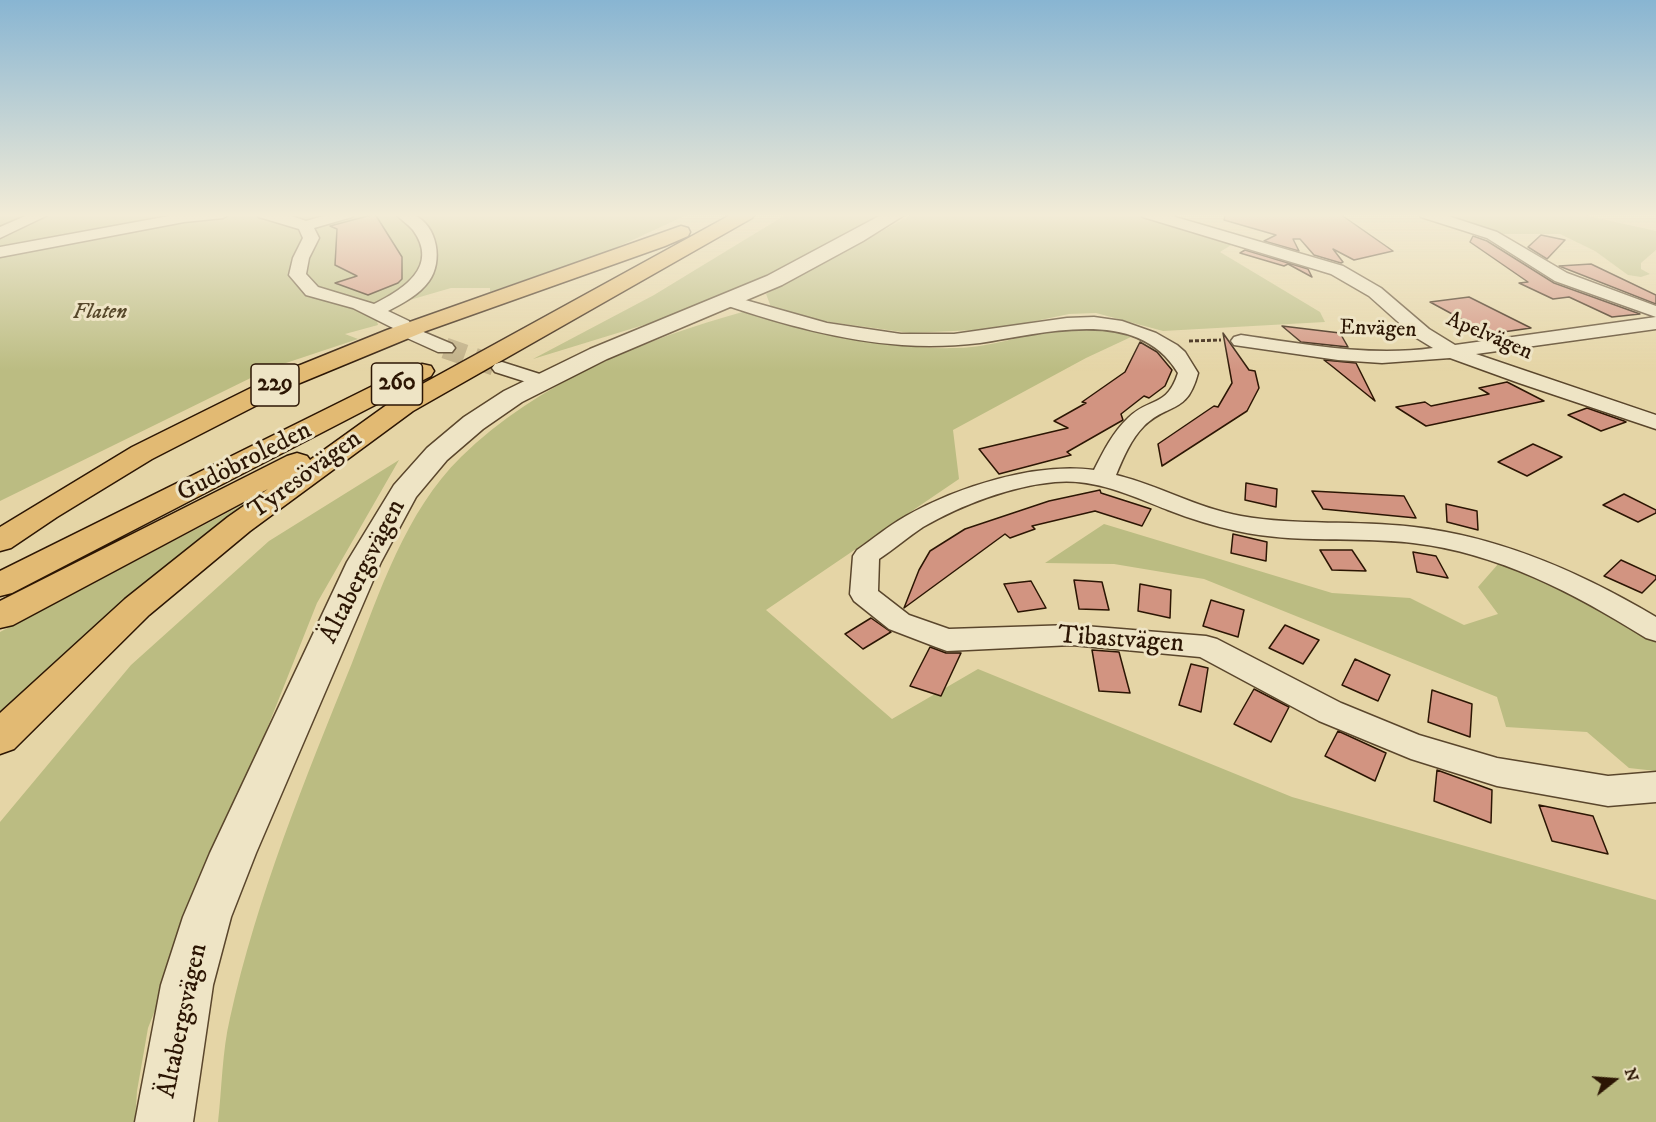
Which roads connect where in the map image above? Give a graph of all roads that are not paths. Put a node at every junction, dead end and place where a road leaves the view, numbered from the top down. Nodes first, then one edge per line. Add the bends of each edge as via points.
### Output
1 (299, 266) edge
2 (428, 266) edge
3 (587, 266) edge
4 (617, 266) edge
5 (652, 266) edge
6 (803, 266) edge
7 (1326, 266) edge
8 (1544, 266) edge
9 (731, 301) junction
10 (375, 311) junction
11 (1656, 312) edge
12 (1656, 323) edge
13 (1241, 341) road end
14 (445, 348) tunnel mouth
15 (1453, 352) junction
16 (502, 368) tunnel mouth
17 (539, 380) junction
18 (404, 405) junction
19 (1656, 422) edge
20 (1102, 478) junction
21 (0, 541) edge
22 (0, 585) edge
23 (0, 616) edge
24 (1656, 631) edge
25 (0, 738) edge
26 (1656, 787) edge
27 (164, 1122) edge

1 - 10 street via 297,275 312,291
2 - 10 street via 415,287
3 - 21 highway, 229 via 393,336 221,410 42,512
4 - 22 highway, Gudöbroleden / 260 via 354,407
5 - 18 highway, Tyresövägen
6 - 9 street, Ältabergsvägen
7 - 15 street, Apelvägen via 1375,292 1422,333
8 - 11 street via 1561,277
9 - 17 street, Ältabergsvägen
9 - 20 street via 825,329 892,339 971,340 1077,322 1135,330 1176,354 1188,373 1185,390 1174,401 1138,420 1119,443
10 - 14 street
12 - 15 street, Envägen
13 - 15 street, Envägen via 1382,357
15 - 19 street, Apelvägen
16 - 17 street
17 - 27 street, Ältabergsvägen via 482,417 431,461 406,490 364,562 207,917 186,985
18 - 23 highway, Gudöbroleden / 260
18 - 25 highway, Tyresövägen via 240,525 137,607
20 - 24 street, Tibastvägen via 1216,518 1270,527 1415,535 1467,545 1516,559 1609,600
20 - 26 street, Tibastvägen via 1057,474 988,490 915,522 866,556 864,594 900,621 947,640 1072,635 1206,647 1330,712 1411,746 1497,772 1608,791

